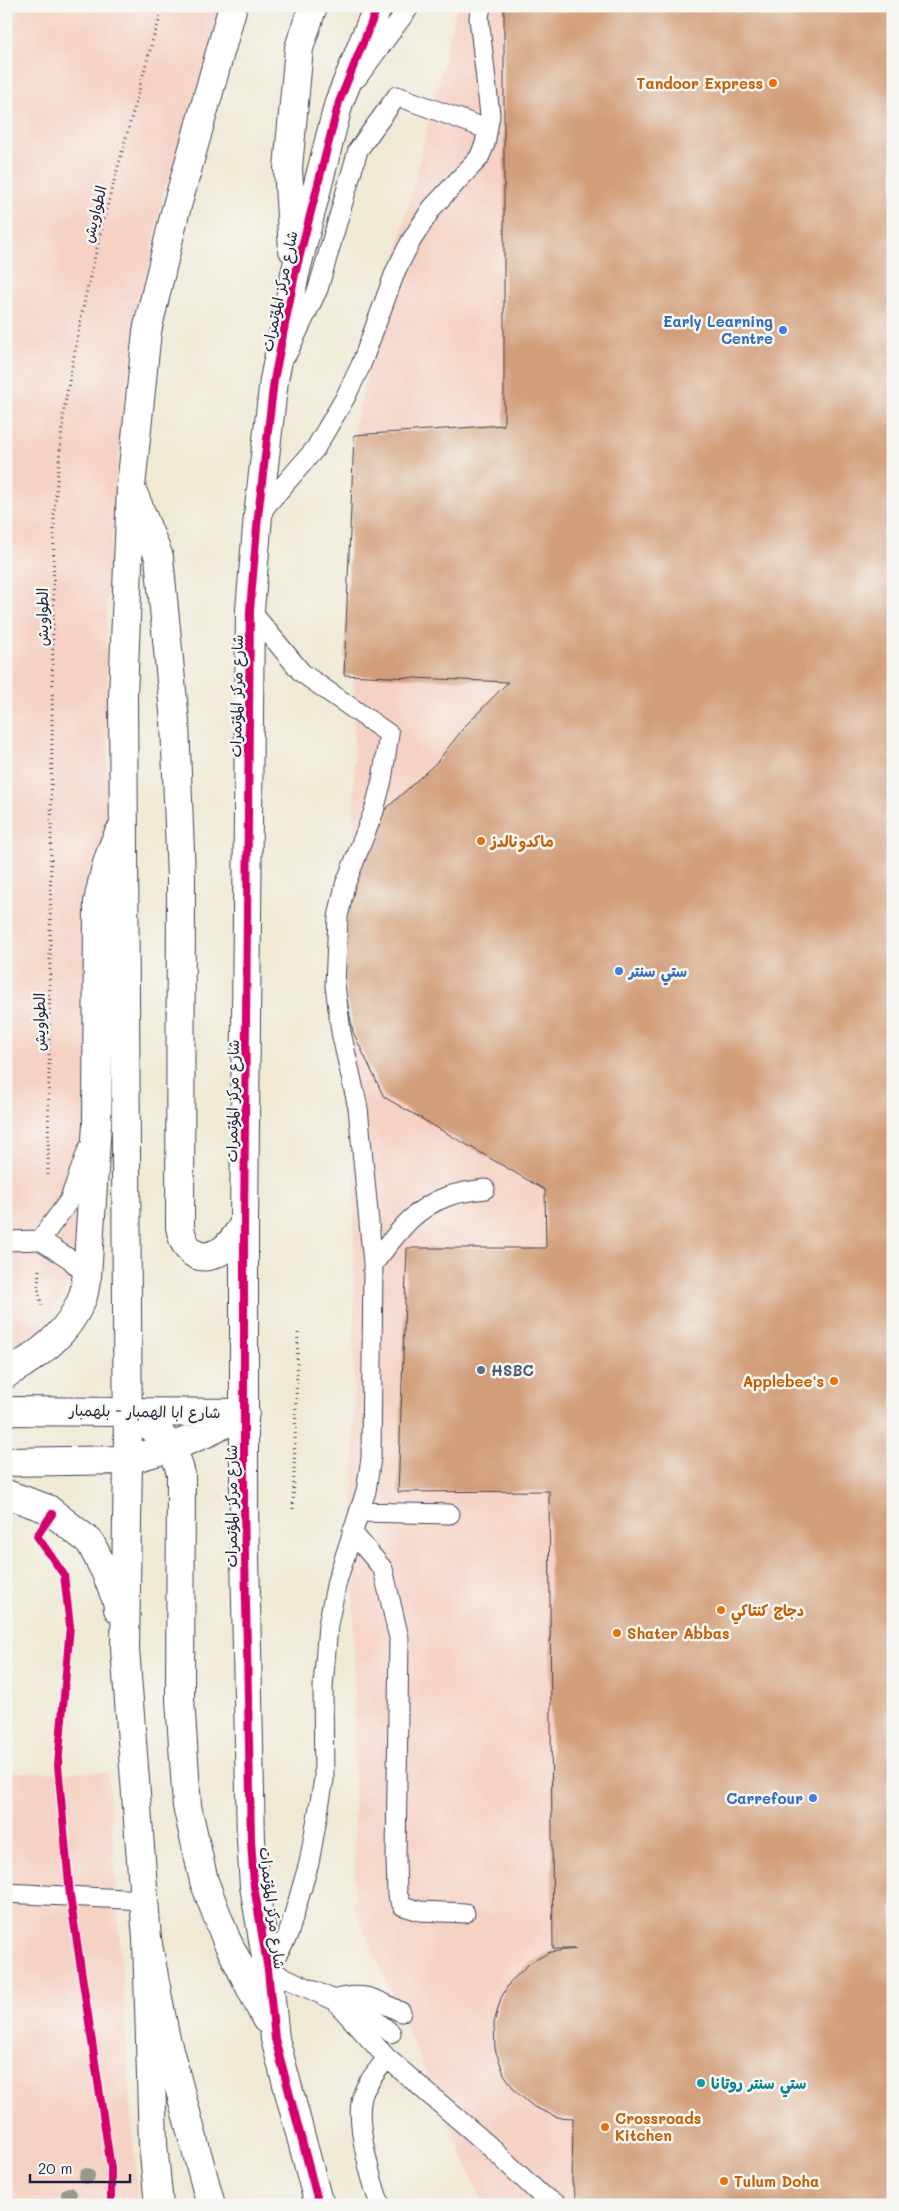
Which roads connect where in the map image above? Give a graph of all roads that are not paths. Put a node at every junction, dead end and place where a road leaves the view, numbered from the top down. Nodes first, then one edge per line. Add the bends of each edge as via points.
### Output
1 (233, 6) edge
2 (313, 6) edge
3 (378, 6) edge
4 (410, 6) edge
5 (481, 6) edge
6 (339, 102) junction
7 (488, 129) junction
8 (295, 274) junction
9 (274, 380) junction
10 (131, 487) junction
11 (258, 516) junction
12 (250, 610) junction
13 (124, 823) junction
14 (97, 1124) junction
15 (485, 1189) dead end
16 (244, 1224) junction
17 (40, 1240) junction
18 (6, 1241) edge
19 (373, 1264) junction
20 (87, 1276) junction
21 (6, 1374) edge
22 (6, 1411) edge
23 (127, 1411) junction
24 (245, 1413) junction
25 (172, 1447) junction
26 (128, 1460) junction
27 (6, 1462) edge
28 (6, 1494) edge
29 (359, 1512) junction
30 (450, 1514) dead end
31 (352, 1532) junction
32 (125, 1648) junction
33 (6, 1893) edge
34 (144, 1900) junction
35 (465, 1913) dead end
36 (147, 1939) junction
37 (268, 1970) junction
38 (337, 2004) junction
39 (401, 2012) dead end
40 (391, 2033) dead end
41 (275, 2039) junction
42 (387, 2058) junction
43 (319, 2204) edge
44 (159, 2205) edge
45 (211, 2205) edge
46 (380, 2205) edge
47 (558, 2205) edge

1 - 10 street via 175,213 147,331
2 - 8 street via 299,48 288,168
3 - 6 street, شارع مركز المؤتمرات
4 - 6 lane
5 - 7 lane via 479,18 490,115
6 - 8 street, شارع مركز المؤتمرات
7 - 9 lane via 397,96 358,150 318,289
7 - 11 lane via 479,158 432,208 411,241 396,270 361,365 315,449
8 - 9 street, شارع مركز المؤتمرات
9 - 11 street, شارع مركز المؤتمرات
10 - 13 street via 123,696
10 - 16 street via 159,557 175,722 181,878 182,1241 192,1253 210,1256 227,1247
11 - 12 street, شارع مركز المؤتمرات
12 - 16 street, شارع مركز المؤتمرات
12 - 19 lane via 302,673 389,734 374,810 345,885 338,917 336,975 341,1032 358,1108
13 - 14 street via 103,874 98,902
13 - 23 street
14 - 17 lane via 69,1201
14 - 20 street
15 - 19 lane via 447,1196 422,1208
16 - 24 street, شارع مركز المؤتمرات
17 - 18 lane
17 - 20 lane via 70,1259
19 - 29 lane via 371,1458
20 - 21 street via 83,1297 58,1338 33,1359
22 - 23 street, شارع ابا الهمبار - بلهمبار
23 - 24 street, شارع ابا الهمبار - بلهمبار
23 - 25 street via 162,1434
23 - 26 street
24 - 25 street, شارع ابا الهمبار - بلهمبار via 211,1432
24 - 37 street, شارع مركز المؤتمرات via 251,1840 254,1886
25 - 26 street, شارع ابا الهمبار - بلهمبار
25 - 41 street via 181,1474 180,1699 187,1806 204,1881 226,1938
26 - 27 street, شارع ابا الهمبار - بلهمبار
26 - 32 street
28 - 32 street via 48,1509 90,1542 117,1601
29 - 30 lane
29 - 31 lane
31 - 35 lane via 383,1569 399,1638 397,1894 403,1906 420,1911
31 - 37 lane via 328,1625 323,1687 324,1779 309,1863 288,1936
32 - 34 street
33 - 34 lane
34 - 36 street
36 - 44 street via 153,2144
36 - 45 street via 164,2035
37 - 38 lane
37 - 41 street, شارع مركز المؤتمرات
38 - 39 lane via 352,1995 373,1998
38 - 40 lane via 374,2020
38 - 42 lane
41 - 43 street, شارع مركز المؤتمرات
42 - 46 lane via 362,2096 360,2119 373,2186
42 - 47 lane via 541,2195

